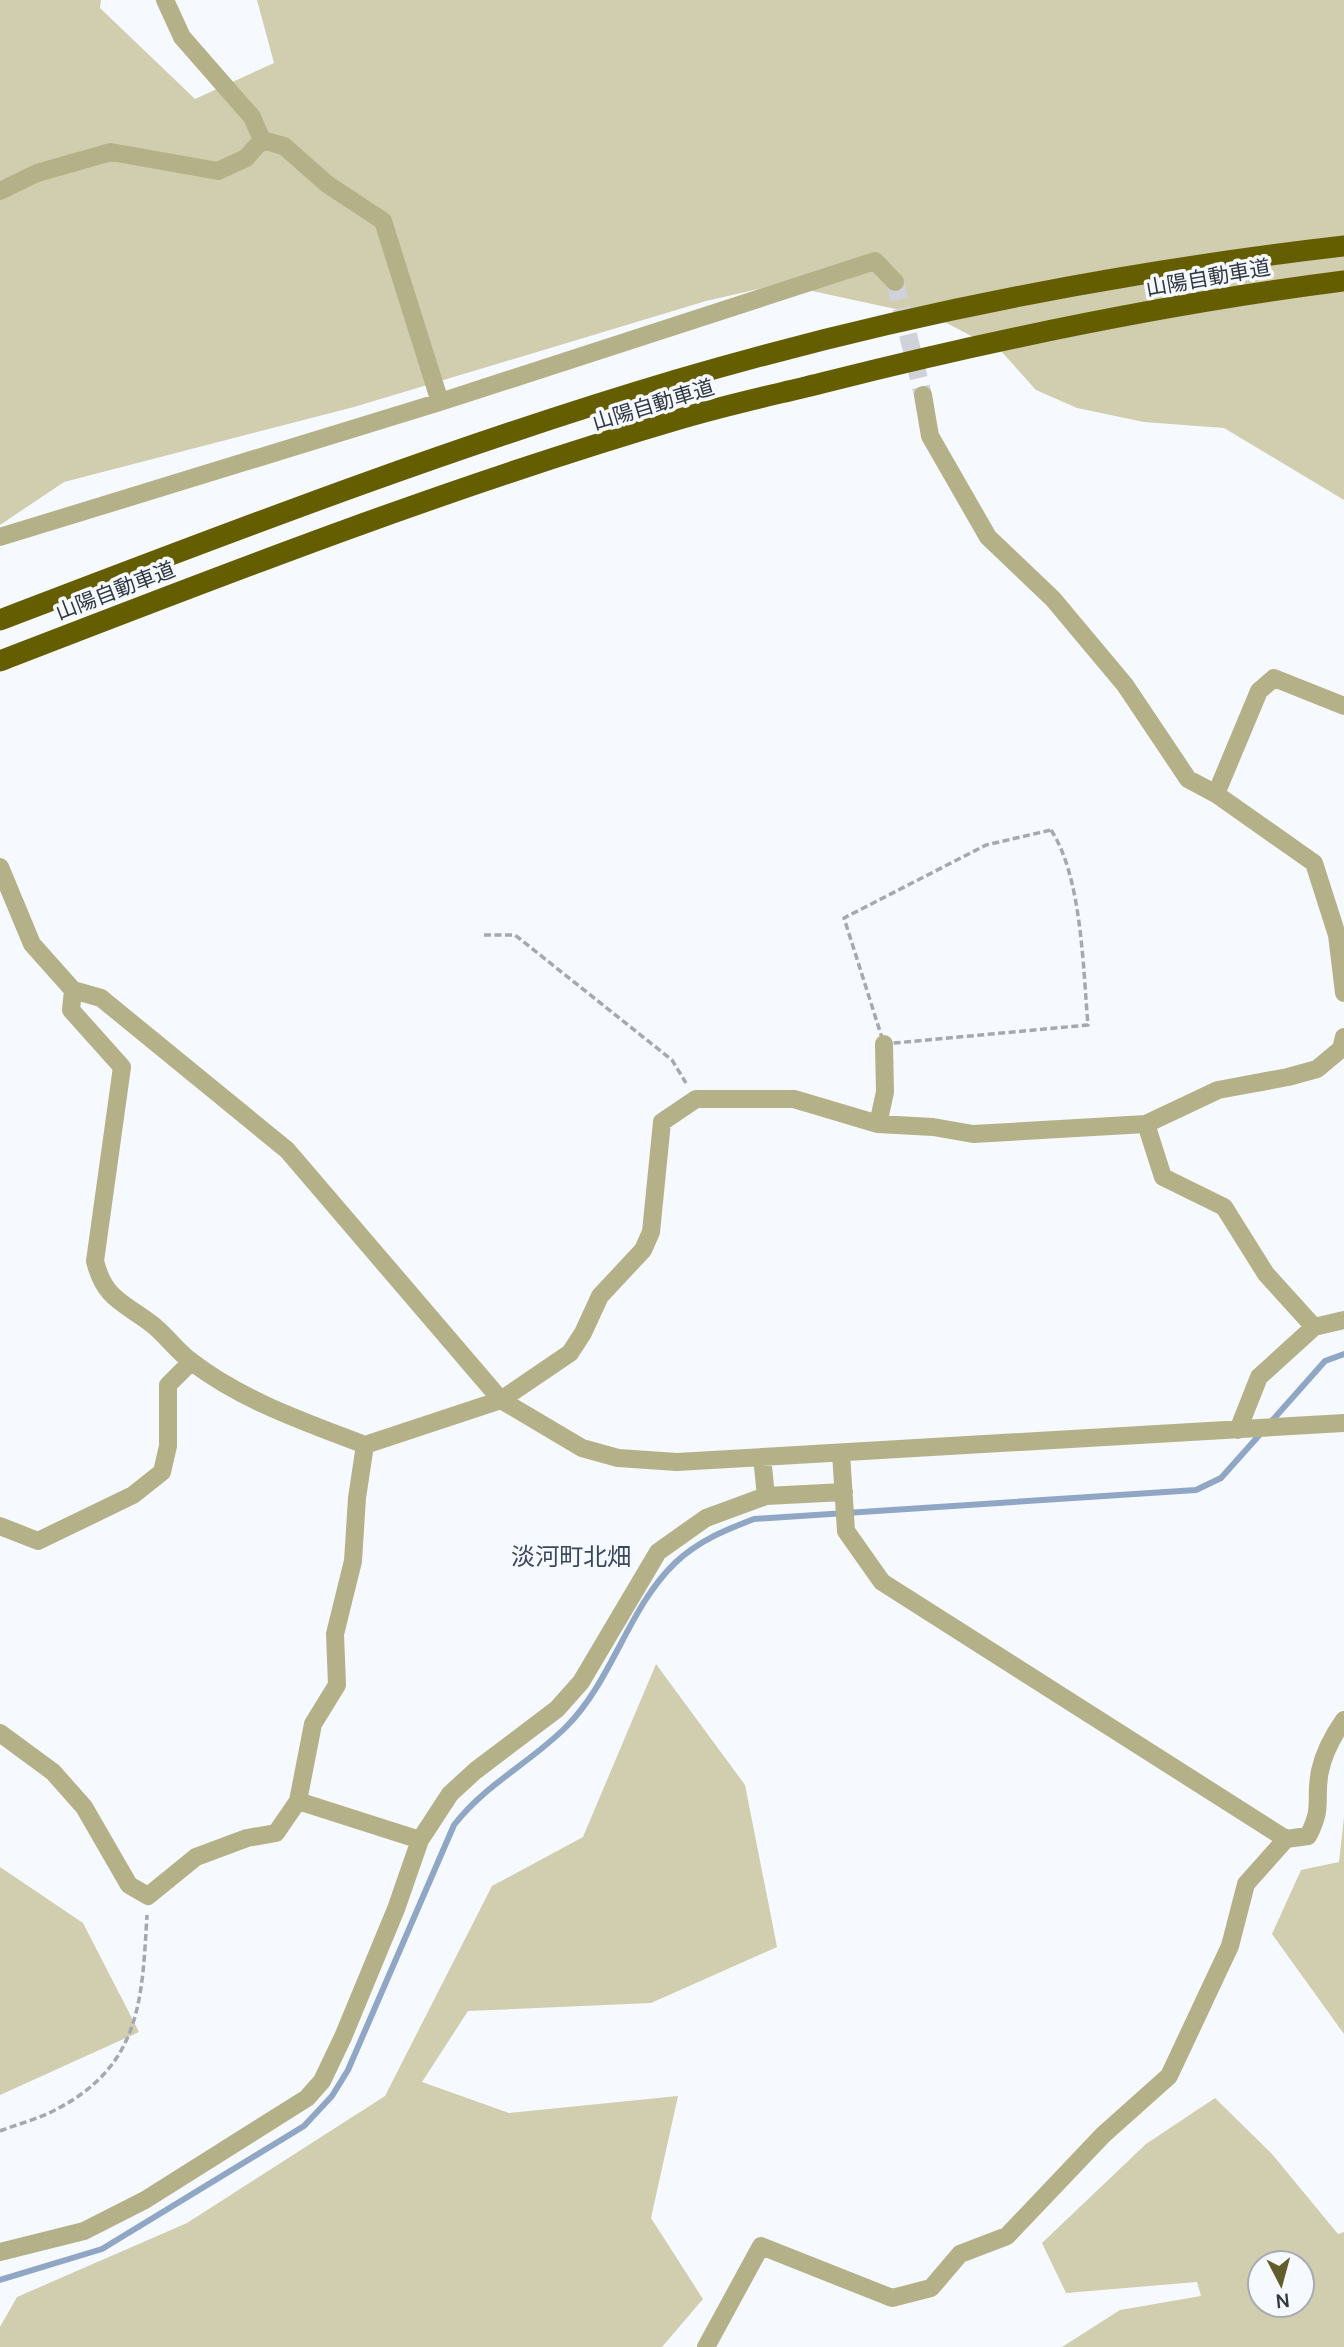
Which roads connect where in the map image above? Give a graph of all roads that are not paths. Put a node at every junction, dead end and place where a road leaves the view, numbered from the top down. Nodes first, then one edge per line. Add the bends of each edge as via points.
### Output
1 (165, 0) edge
2 (262, 140) junction
3 (0, 191) edge
4 (1344, 246) edge
5 (1344, 281) edge
6 (895, 282) tunnel mouth
7 (923, 395) tunnel mouth
8 (440, 402) junction
9 (0, 537) edge
10 (0, 620) edge
11 (0, 661) edge
12 (1344, 706) edge
13 (1216, 794) junction
14 (0, 867) edge
15 (74, 990) junction
16 (1344, 993) edge
17 (1344, 1037) edge
18 (884, 1044) road end
19 (878, 1124) junction
20 (1146, 1124) junction
21 (1344, 1320) edge
22 (1314, 1327) junction
23 (191, 1362) junction
24 (501, 1400) junction
25 (1344, 1423) edge
26 (1238, 1430) junction
27 (365, 1445) junction
28 (841, 1453) junction
29 (762, 1457) junction
30 (844, 1492) junction
31 (766, 1496) junction
32 (0, 1526) edge
33 (1344, 1720) edge
34 (0, 1733) edge
35 (298, 1801) junction
36 (1286, 1839) junction
37 (420, 1840) junction
38 (0, 2252) edge
39 (706, 2347) edge

1 - 2 street via 182,37 252,117
2 - 3 street via 246,158 218,171 111,152 37,173
2 - 8 street via 284,146 327,184 383,221
4 - 10 highway, 山陽自動車道 via 1091,283 891,324 677,380 427,461
5 - 11 highway, 山陽自動車道 via 1102,320 901,363 684,418 427,500
6 - 8 street via 875,261
7 - 13 street via 930,436 988,537 1053,599 1125,685 1188,779
8 - 9 street
12 - 13 street via 1274,678 1259,691
13 - 16 street via 1314,863 1337,935
14 - 15 street via 32,944
15 - 23 street via 71,1010 122,1067 95,1261 101,1284
15 - 24 street via 101,998 287,1150
17 - 20 street via 1341,1049 1317,1069 1218,1090
18 - 19 street via 886,1092
19 - 20 street via 933,1126 973,1134
19 - 24 street via 794,1098 696,1100 662,1122 657,1193 643,1250 600,1296 570,1353
20 - 22 street via 1164,1177 1223,1207 1266,1274
21 - 22 street
22 - 26 street via 1259,1377
23 - 27 street via 264,1406
23 - 32 street via 168,1385 168,1446 162,1472 133,1495 38,1541
24 - 27 street
24 - 29 street via 582,1448 618,1458 677,1462
25 - 26 street
26 - 28 street
27 - 35 street via 353,1561 335,1634 337,1685 313,1724
28 - 29 street
28 - 30 street
29 - 31 street
30 - 31 street
30 - 36 street via 846,1531 882,1582
31 - 37 street via 706,1518 658,1552 581,1682 548,1716 450,1794
33 - 36 street via 1320,1771 1318,1816 1308,1836
34 - 35 street via 53,1772 83,1807 129,1885 148,1895 196,1857 247,1838 276,1833
35 - 37 street
36 - 39 street via 1246,1884 1230,1947 1168,2076 1007,2236 960,2254 931,2288 892,2298 761,2246
37 - 38 street via 343,2037 322,2081 307,2098 108,2219 83,2231

